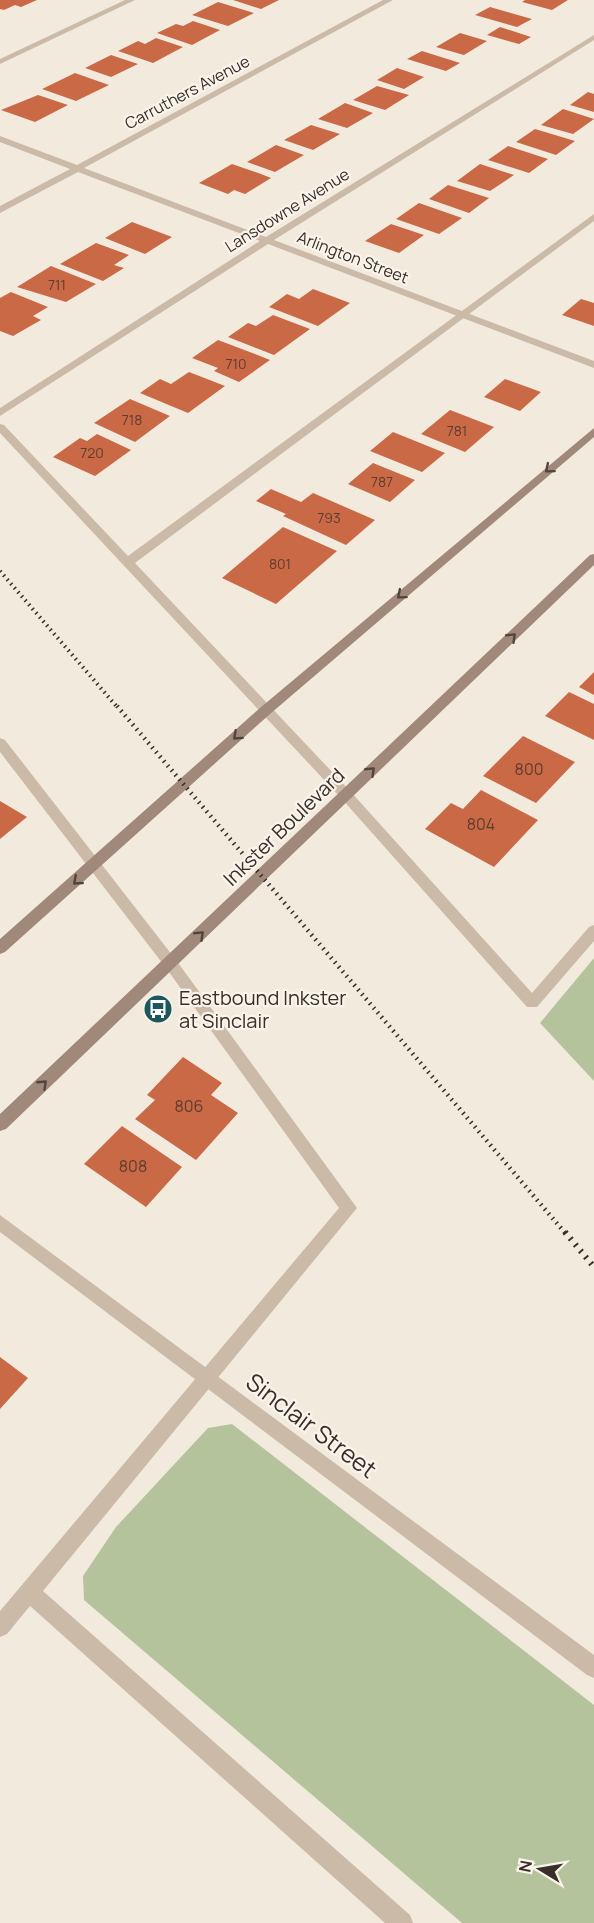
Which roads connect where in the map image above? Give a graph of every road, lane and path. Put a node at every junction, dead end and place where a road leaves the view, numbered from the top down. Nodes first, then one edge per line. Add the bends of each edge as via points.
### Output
1 (131, 0) edge
2 (389, 0) edge
3 (594, 37) edge
4 (0, 62) edge
5 (0, 139) edge
6 (76, 168) junction
7 (0, 210) edge
8 (594, 217) edge
9 (266, 241) junction
10 (462, 315) junction
11 (594, 365) edge
12 (0, 413) edge
13 (0, 427) edge
14 (594, 431) edge
15 (594, 558) edge
16 (128, 562) junction
17 (265, 711) junction
18 (0, 743) edge
19 (346, 795) junction
20 (95, 866) junction
21 (594, 931) edge
22 (0, 948) edge
23 (171, 964) junction
24 (0, 1124) edge
25 (0, 1222) edge
26 (208, 1380) junction
27 (29, 1592) junction
28 (0, 1627) edge
29 (594, 1668) edge
30 (402, 1923) edge

1 - 4 street
2 - 6 street, Carruthers Avenue
3 - 9 street, Lansdowne Avenue
5 - 6 street, Arlington Street
6 - 7 street, Carruthers Avenue
6 - 9 street, Arlington Street
8 - 10 street
9 - 10 street, Arlington Street
9 - 12 street, Lansdowne Avenue
10 - 11 street, Arlington Street
10 - 16 street
13 - 16 street
14 -> 17 main road
19 -> 15 main road, Inkster Boulevard
16 - 17 street
17 - 19 street
17 -> 20 main road
18 - 20 street
19 - 21 street via 532,1003
23 -> 19 main road, Inkster Boulevard
20 -> 22 main road
20 - 23 street
24 -> 23 main road, Inkster Boulevard
23 - 26 street via 349,1208
25 - 26 street, Sinclair Street
26 - 27 street
26 - 29 street, Sinclair Street
27 - 28 street
27 - 30 street

